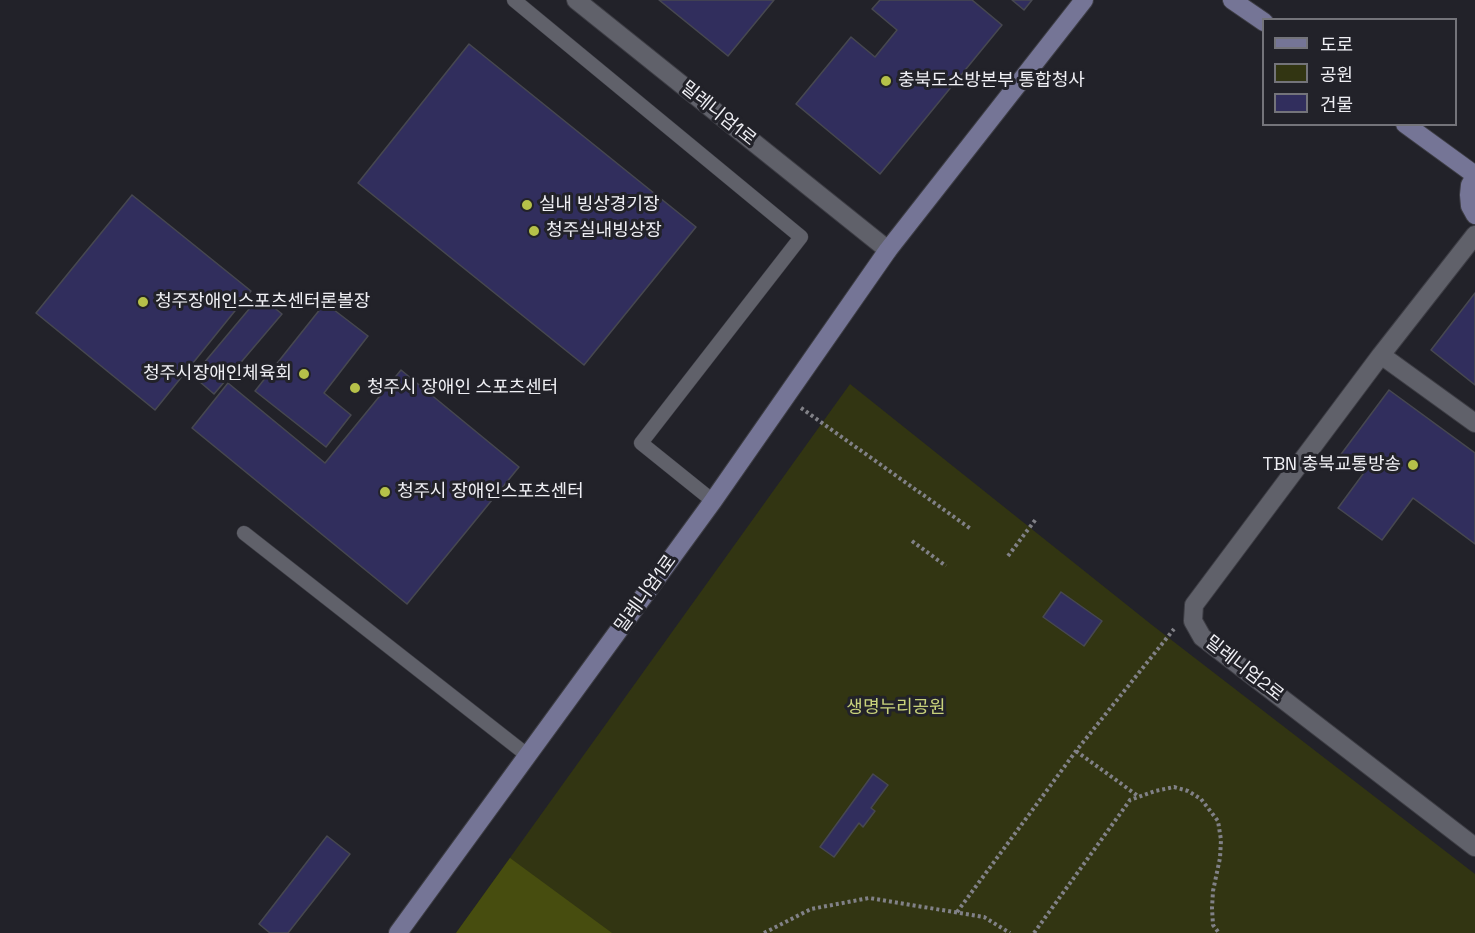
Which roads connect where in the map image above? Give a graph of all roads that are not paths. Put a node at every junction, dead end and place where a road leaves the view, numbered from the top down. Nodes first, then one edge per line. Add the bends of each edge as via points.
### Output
1 (514, 0) edge
2 (576, 0) edge
3 (1084, 0) edge
4 (1232, 0) edge
5 (1262, 21) edge
6 (1408, 126) edge
7 (1475, 175) edge
8 (1475, 215) edge
9 (1475, 235) edge
10 (888, 250) junction
11 (1382, 355) junction
12 (1475, 423) edge
13 (713, 501) junction
14 (244, 533) dead end
15 (527, 755) junction
16 (1475, 847) edge
17 (398, 933) edge

1 - 13 lane via 801,237 641,443
2 - 10 street, 밀레니엄1로
3 - 10 street, 밀레니엄1로
4 - 5 street
6 - 7 street
7 - 8 street via 1469,195
9 - 11 street
10 - 13 street, 밀레니엄1로
11 - 12 street
11 - 16 street, 밀레니엄2로 via 1194,605 1193,621 1202,637
13 - 15 street, 밀레니엄1로
14 - 15 lane
15 - 17 street, 밀레니엄1로

